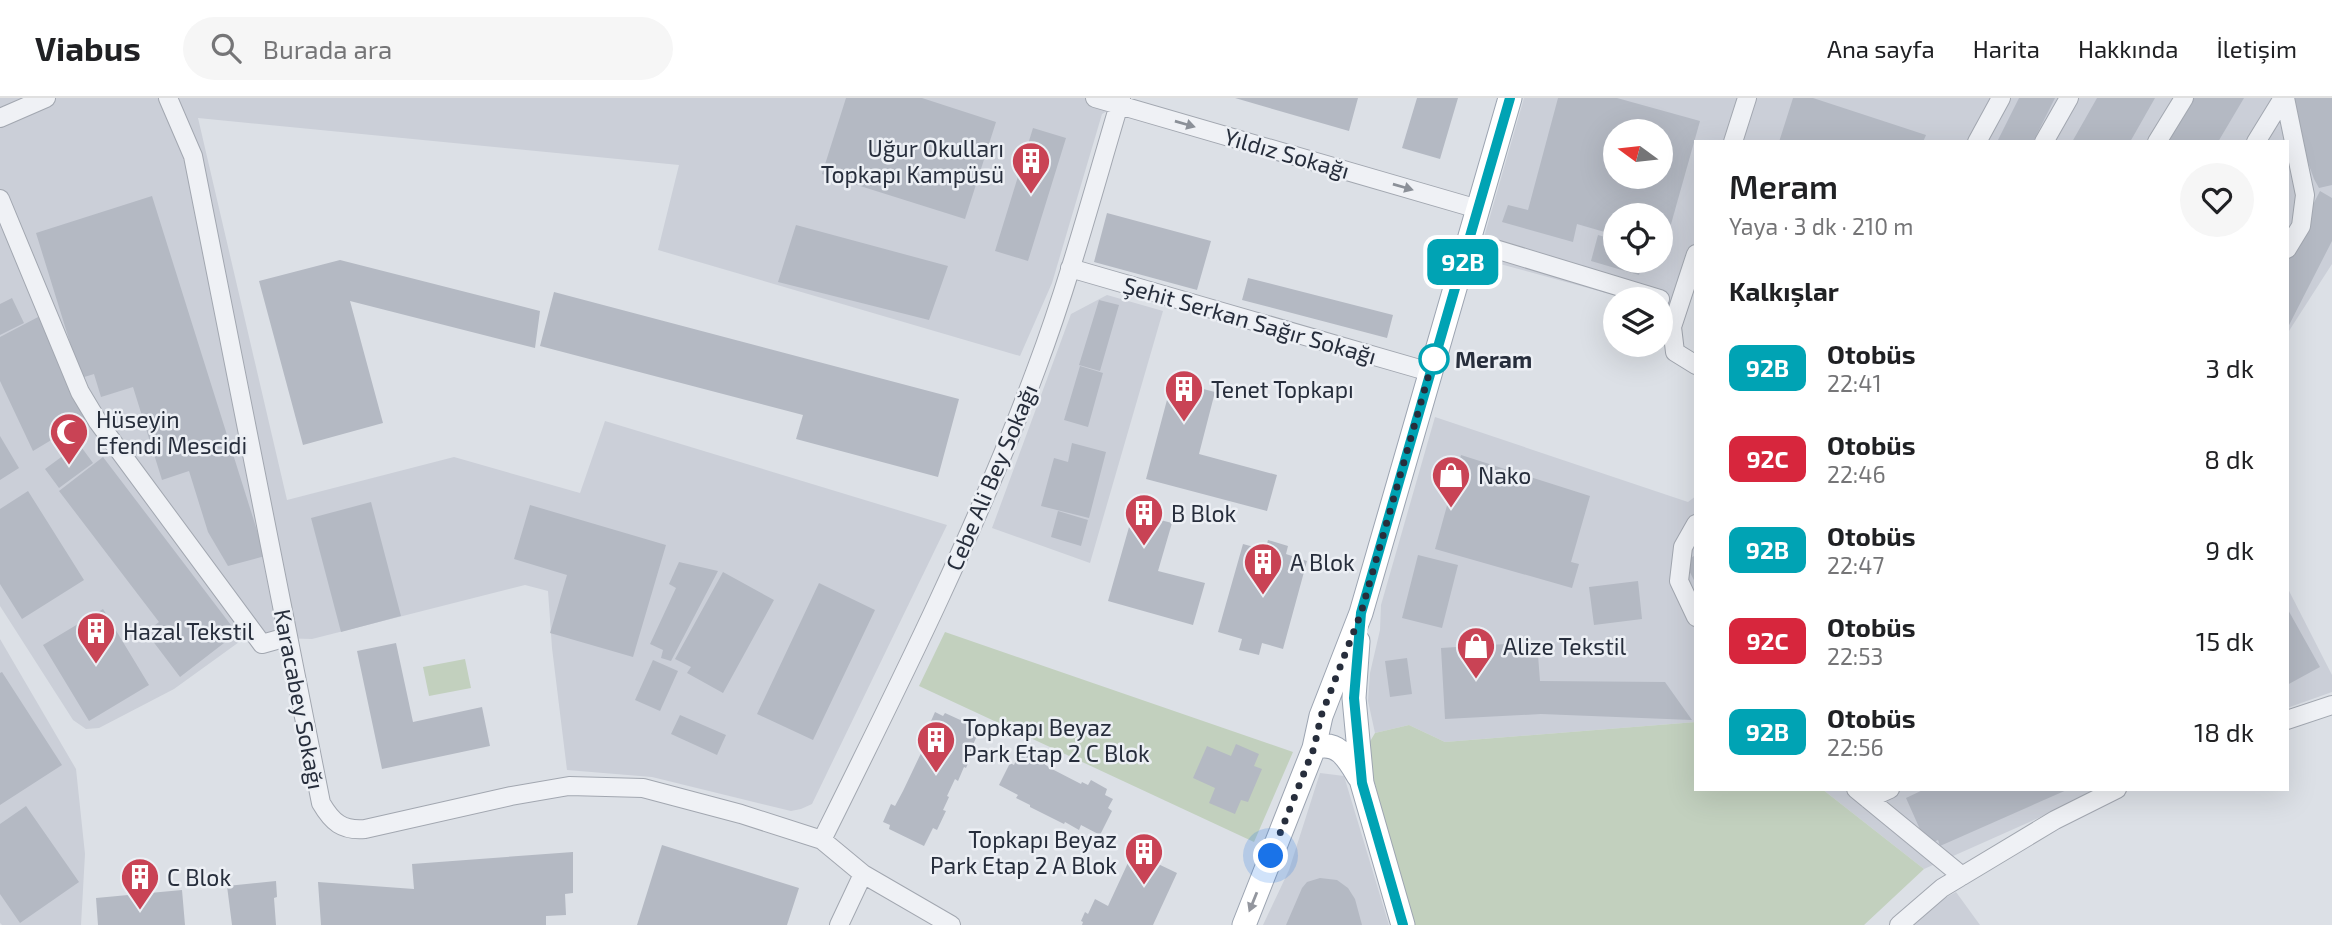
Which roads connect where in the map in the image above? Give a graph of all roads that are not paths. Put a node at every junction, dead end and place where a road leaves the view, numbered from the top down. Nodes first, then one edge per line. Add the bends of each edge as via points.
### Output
1 (46, 98) edge
2 (168, 98) edge
3 (1095, 98) edge
4 (1510, 98) edge
5 (1747, 98) edge
6 (2001, 98) edge
7 (2068, 98) edge
8 (2184, 98) edge
9 (2284, 98) edge
10 (1120, 101) edge
11 (0, 118) edge
12 (1734, 140) edge
13 (1977, 140) edge
14 (2045, 140) edge
15 (2158, 140) edge
16 (2257, 140) edge
17 (0, 200) edge
18 (1479, 209) junction
19 (1469, 241) junction
20 (2289, 245) edge
21 (1694, 257) edge
22 (1070, 268) junction
23 (1620, 287) edge
24 (1673, 290) edge
25 (1673, 335) edge
26 (1694, 364) edge
27 (1430, 372) junction
28 (1689, 544) edge
29 (1361, 613) junction
30 (1694, 613) edge
31 (287, 636) junction
32 (2332, 705) edge
33 (2289, 719) edge
34 (1314, 748) junction
35 (1362, 783) junction
36 (2113, 791) edge
37 (1862, 794) edge
38 (822, 840) junction
39 (863, 873) junction
40 (1962, 876) junction
41 (839, 925) edge
42 (951, 925) edge
43 (1244, 925) edge
44 (1403, 925) edge
45 (1899, 925) edge

1 - 11 street
2 - 31 street, Karacabey Sokağı via 193,156
3 - 10 street, Yıldız Sokağı
4 - 18 main road
5 - 12 street
6 - 13 street
7 - 14 street
8 - 15 street
9 - 16 street
9 - 20 street via 2305,195 2301,226
10 -> 18 street, Yıldız Sokağı
10 - 22 street, Cebe Ali Bey Sokağı
17 - 31 street via 80,392 98,422 262,644
18 - 19 main road
19 - 23 street
19 - 27 main road
21 - 24 street
22 - 27 street, Şehit Serkan Sağır Sokağı
22 - 38 street, Cebe Ali Bey Sokağı via 1003,454 914,655
25 - 26 street via 1675,352
27 - 29 main road
28 - 30 street via 1679,581
29 - 34 main road via 1321,716
29 - 35 main road via 1354,698
31 - 38 street, Karacabey Sokağı via 321,803 340,826 365,829 569,786 643,788
32 - 33 street
34 - 35 main road via 1341,750
34 -> 43 main road
35 - 44 main road
36 - 40 street via 2054,820
37 - 40 street
38 - 39 street, Karacabey Sokağı
39 - 41 street
39 - 42 street, Karacabey Sokağı
40 - 45 street

